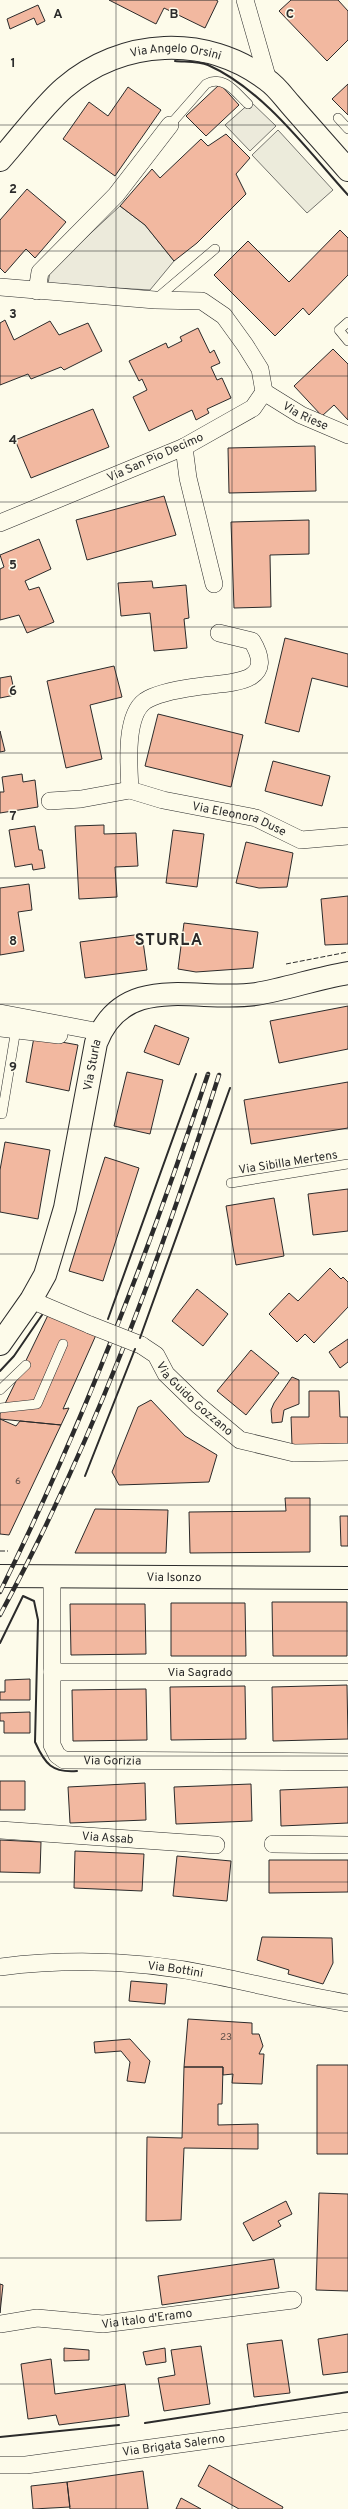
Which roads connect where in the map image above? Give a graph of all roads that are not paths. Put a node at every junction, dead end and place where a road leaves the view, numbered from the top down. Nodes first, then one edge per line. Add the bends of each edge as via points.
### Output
1 (245, 0) edge
2 (268, 80) junction
3 (248, 104) dead end
4 (338, 118) dead end
5 (170, 125) joint
6 (348, 129) edge
7 (0, 160) edge
8 (348, 170) edge
9 (215, 249) dead end
10 (0, 287) edge
11 (37, 291) junction
12 (155, 300) junction
13 (348, 322) edge
14 (348, 341) edge
15 (264, 392) junction
16 (348, 435) edge
17 (184, 447) junction
18 (0, 523) edge
19 (214, 584) dead end
20 (220, 633) dead end
21 (130, 790) junction
22 (50, 801) dead end
23 (348, 836) edge
24 (348, 973) edge
25 (0, 1013) edge
26 (8, 1028) edge
27 (98, 1038) junction
28 (2, 1114) dead end
29 (348, 1164) edge
30 (231, 1183) dead end
31 (31, 1300) junction
32 (0, 1344) edge
33 (63, 1344) dead end
34 (26, 1365) dead end
35 (0, 1390) edge
36 (0, 1408) edge
37 (348, 1452) edge
38 (0, 1576) edge
39 (52, 1576) junction
40 (348, 1578) edge
41 (52, 1672) junction
42 (348, 1672) edge
43 (348, 1762) edge
44 (0, 1830) edge
45 (273, 1844) dead end
46 (216, 1845) dead end
47 (348, 1845) edge
48 (0, 1967) edge
49 (348, 2003) edge
50 (293, 2300) dead end
51 (0, 2324) edge
52 (348, 2421) edge
53 (0, 2465) edge

1 - 2 street
2 - 7 street, Via Angelo Orsini via 232,59 196,50 154,48 121,54 94,66 63,88
2 - 8 street, Via Angelo Orsini
3 - 5 lane via 223,82 213,80 206,84
4 - 6 lane
5 - 11 street via 116,195 40,272
9 - 12 lane
10 - 11 street
11 - 12 street
12 - 15 street via 202,301 224,316 260,369
13 - 14 lane via 340,330
15 - 16 street, Via Riese via 301,415
15 - 17 street, Via San Pio Decimo via 253,408
17 - 18 street, Via San Pio Decimo
17 - 19 street via 188,478
20 - 21 street via 252,641 260,653 258,671 251,678 239,683 194,687 144,701 130,733
21 - 22 street, Via Eleonora Duse via 81,799
21 - 23 street, Via Eleonora Duse via 163,800 256,818 300,840
24 - 27 street, Via Sturla via 256,994 169,993 149,996 119,1009
25 - 27 street
26 - 27 street via 70,1037
26 - 28 lane
27 - 31 street, Via Sturla via 65,1208 45,1275
29 - 30 lane, Via Sibilla Mertens
31 - 32 street, Via Sturla
31 - 37 street, Via Guido Gozzano, bridge via 141,1345 156,1355 166,1374 240,1440 294,1453
33 - 36 lane via 37,1404
34 - 35 lane
38 - 39 street, Via Isonzo
39 - 40 street, Via Isonzo
39 - 41 street, Via Gorizia
41 - 42 street, Via Sagrado
41 - 43 street, Via Gorizia via 52,1745 57,1755 64,1760
44 - 46 street, Via Assab
45 - 47 street
48 - 49 street, Via Bottini via 42,1962 105,1962 216,1976 290,1994
50 - 51 street, Via Italo d'Eramo via 103,2324 37,2318
52 - 53 street, Via Brigata Salerno via 26,2465

